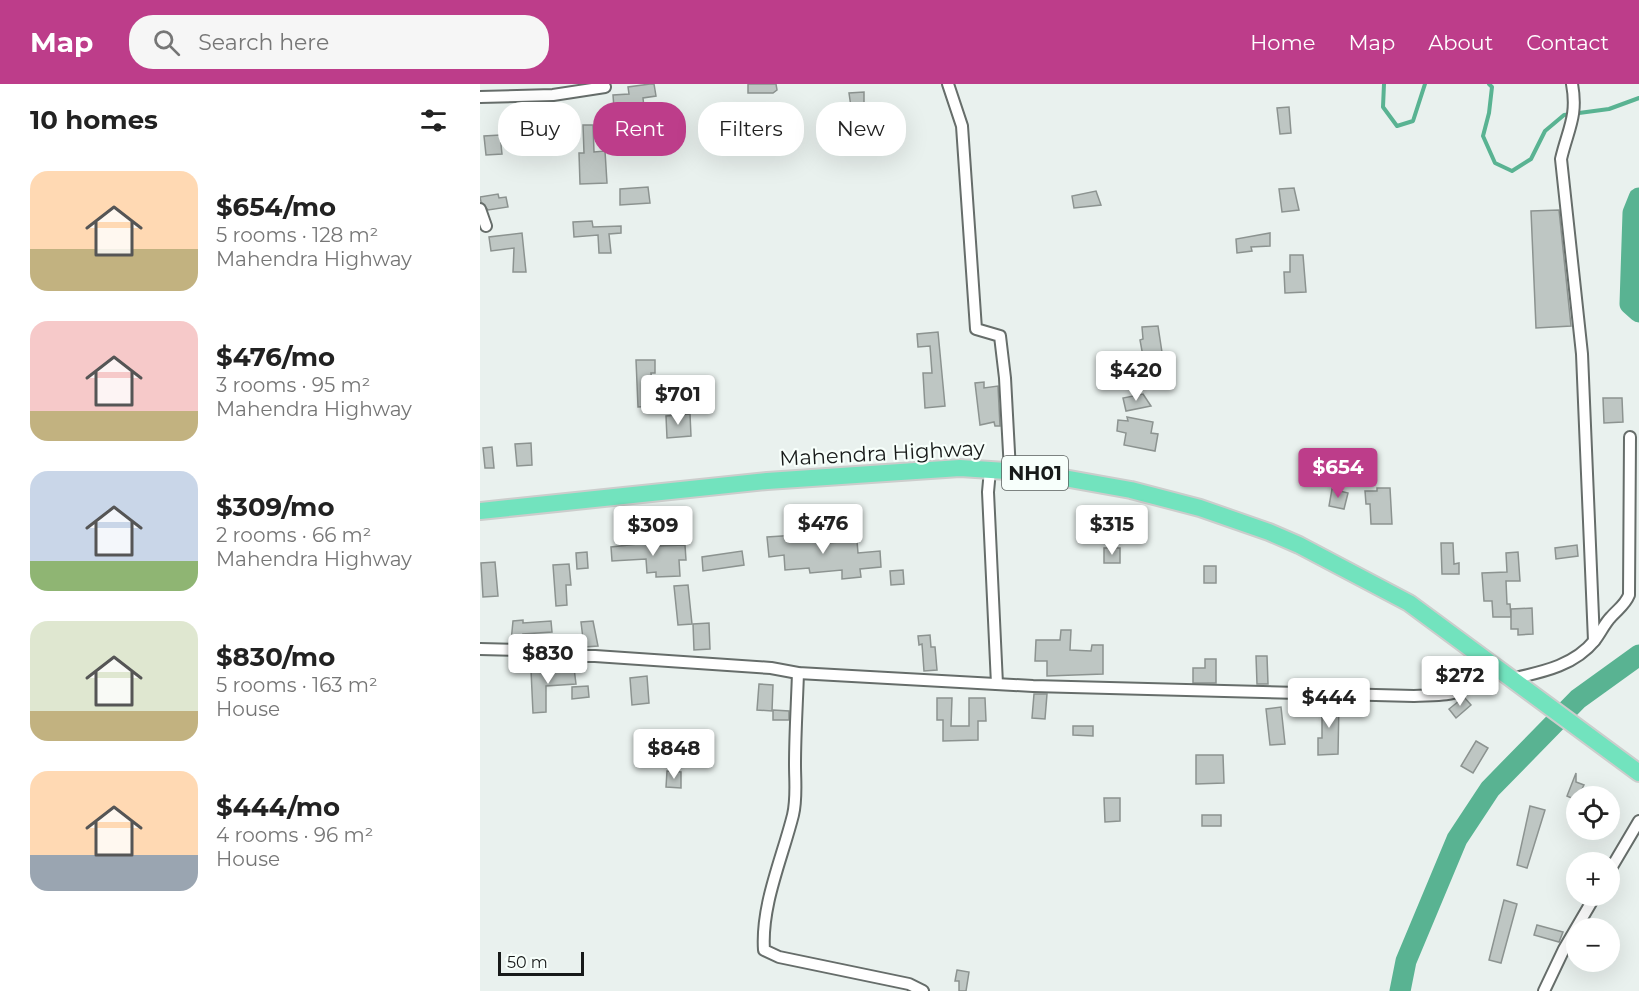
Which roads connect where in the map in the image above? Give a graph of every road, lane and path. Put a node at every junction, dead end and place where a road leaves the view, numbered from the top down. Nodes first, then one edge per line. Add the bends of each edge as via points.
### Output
1 (948, 84) edge
2 (1572, 84) edge
3 (605, 87) dead end
4 (480, 97) edge
5 (480, 209) edge
6 (486, 226) dead end
7 (1630, 437) dead end
8 (990, 470) junction
9 (1010, 471) junction
10 (480, 511) edge
11 (1594, 642) junction
12 (480, 650) edge
13 (1488, 661) junction
14 (798, 673) junction
15 (1511, 679) junction
16 (997, 684) junction
17 (1639, 773) edge
18 (1639, 821) edge
19 (1620, 853) edge
20 (1589, 906) edge
21 (923, 991) edge
22 (1544, 991) edge

1 - 9 street via 962,126 976,329 1000,336
2 - 11 street via 1574,120 1560,159 1582,354
3 - 4 street via 553,95
5 - 6 street
7 - 11 street via 1629,595
8 - 9 highway, Mahendra Highway / NH01
8 - 10 highway, Mahendra Highway / NH01 via 862,474
8 - 16 street
9 - 13 highway, Mahendra Highway / NH01 via 1143,492 1269,532 1409,603
11 - 15 street via 1555,669
12 - 14 street via 526,650 559,656 743,666
13 - 15 highway, Mahendra Highway / NH01
13 - 16 street via 1472,684 1457,694 1253,694
14 - 16 street
14 - 21 street via 793,814 768,906 764,950 779,957 909,984
15 - 17 highway, Mahendra Highway / NH01
18 - 19 street
20 - 22 street

